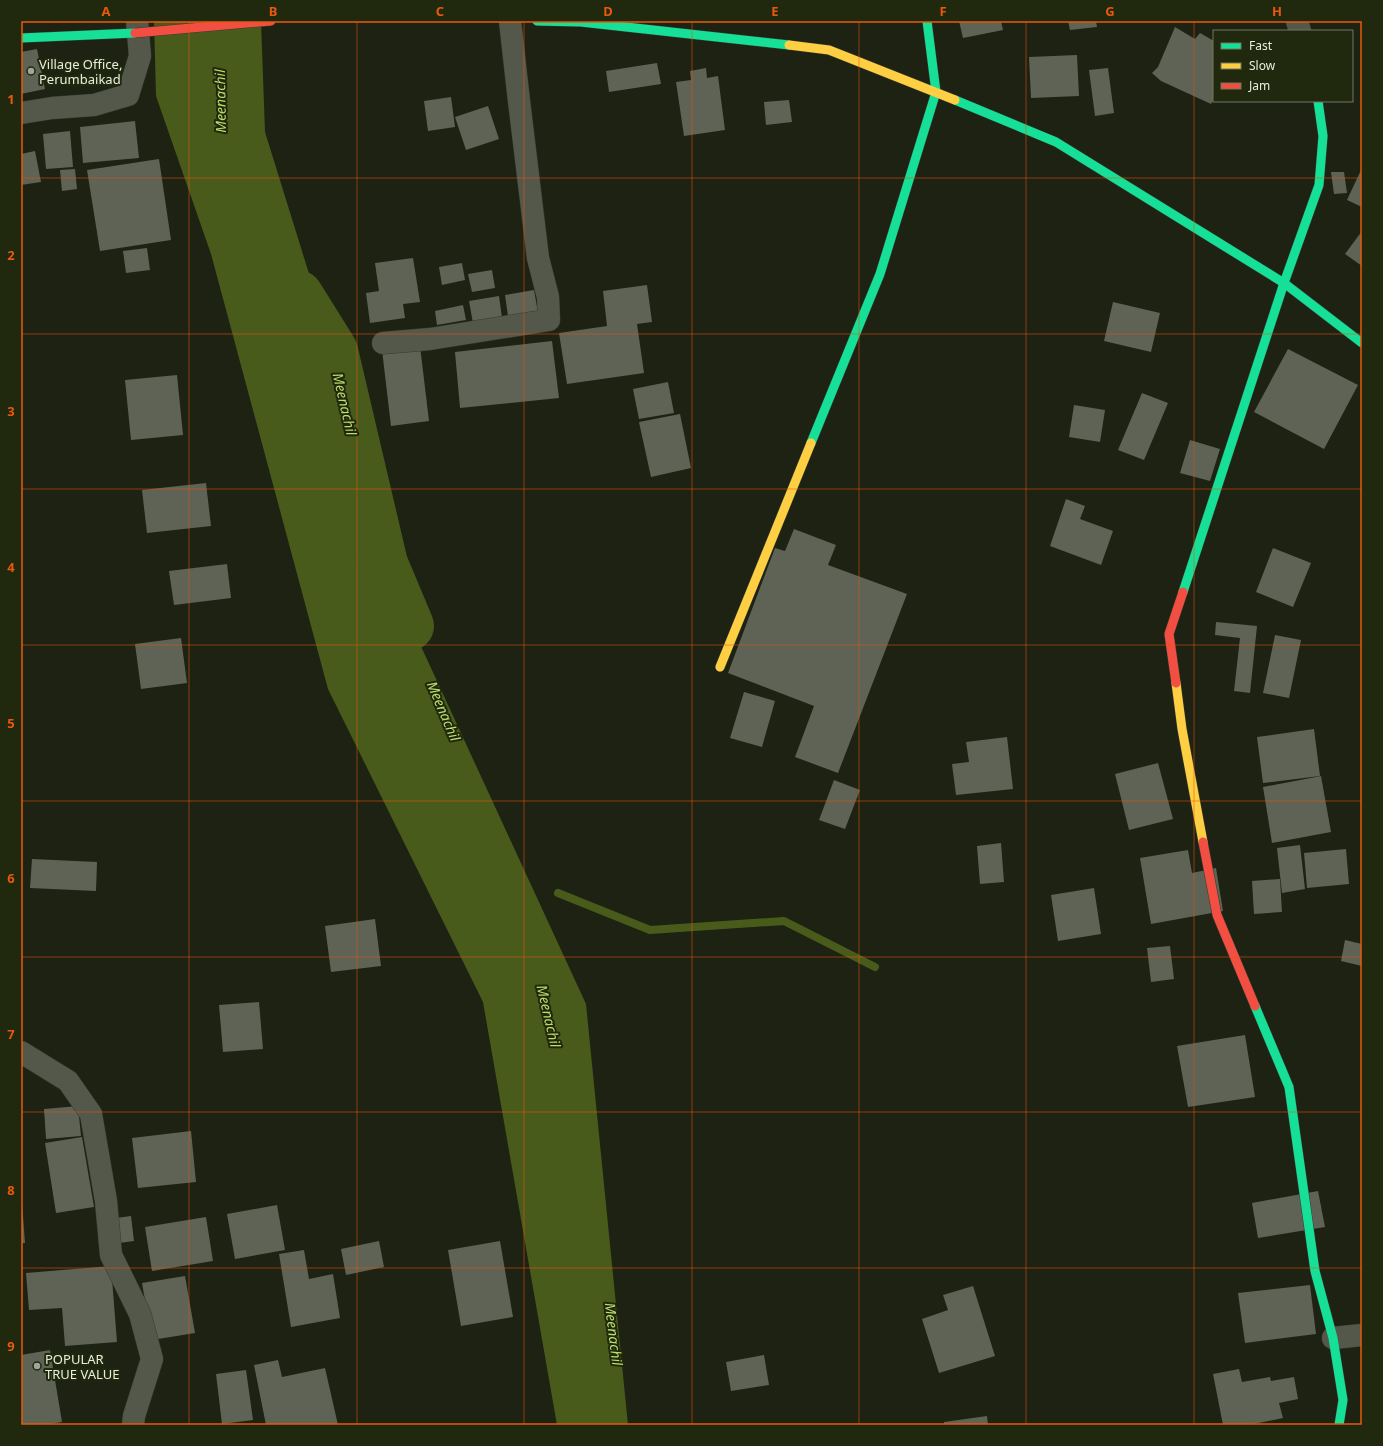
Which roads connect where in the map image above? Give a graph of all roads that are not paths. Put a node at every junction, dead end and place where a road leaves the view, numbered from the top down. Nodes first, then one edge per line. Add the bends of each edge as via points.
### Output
1 (271, 21) edge
2 (510, 21) edge
3 (537, 21) edge
4 (927, 21) edge
5 (581, 22) edge
6 (136, 27) edge
7 (21, 38) edge
8 (936, 92) junction
9 (1318, 102) edge
10 (21, 113) edge
11 (1284, 283) junction
12 (383, 343) dead end
13 (1362, 343) edge
14 (720, 667) dead end
15 (21, 1052) edge
16 (1362, 1335) edge
17 (1333, 1338) junction
18 (133, 1425) edge
19 (1339, 1425) edge

1 - 6 street, bridge
2 - 12 street via 538,258 548,297 548,320 430,339
3 - 5 street
4 - 8 street
5 - 8 street via 829,50
6 - 7 street
6 - 10 street via 140,56 128,95 94,106 52,108
8 - 11 street via 1056,142
8 - 14 street via 880,274
9 - 11 street via 1323,136 1319,185
11 - 13 street
11 - 17 street via 1169,634 1182,729 1217,915 1289,1087 1315,1271
15 - 18 street via 68,1081 91,1114 106,1201 111,1255 140,1314 152,1359
16 - 17 street
17 - 19 street via 1343,1400

